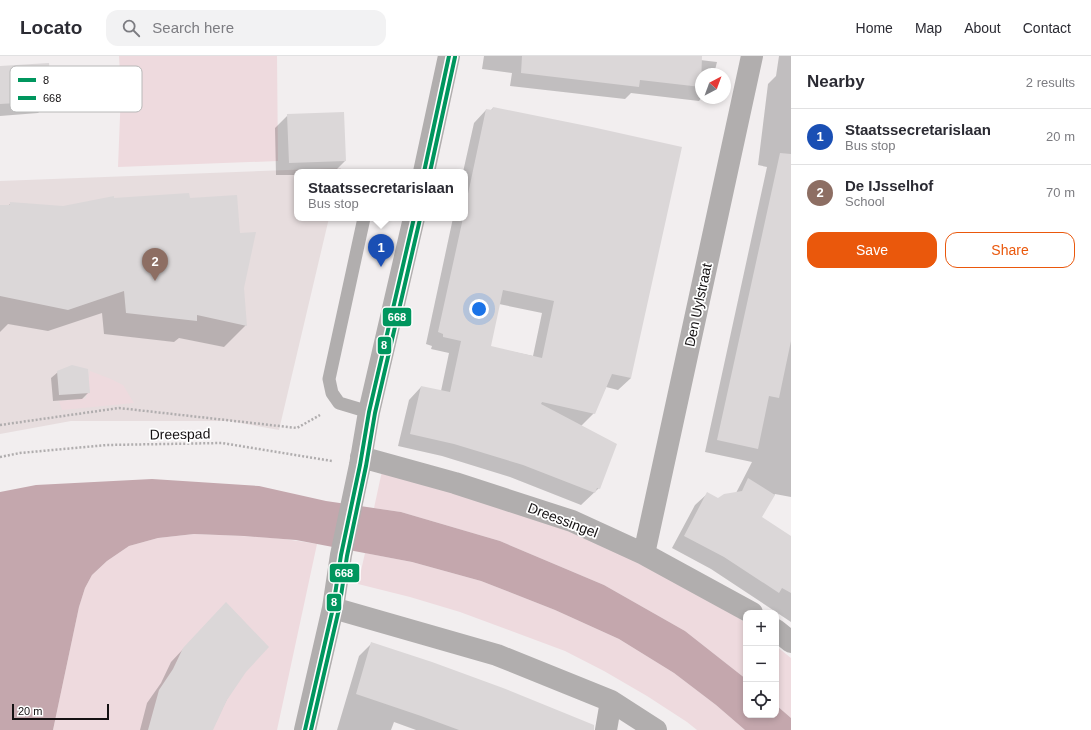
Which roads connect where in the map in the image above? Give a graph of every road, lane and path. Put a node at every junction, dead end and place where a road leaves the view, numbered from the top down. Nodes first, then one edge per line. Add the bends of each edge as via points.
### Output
1 (449, 56) edge
2 (752, 56) edge
3 (425, 169) edge
4 (363, 221) edge
5 (413, 221) edge
6 (339, 403) junction
7 (369, 412) junction
8 (0, 425) edge
9 (0, 457) edge
10 (361, 461) junction
11 (644, 554) junction
12 (332, 608) junction
13 (747, 610) edge
14 (779, 632) edge
15 (791, 642) edge
16 (611, 701) junction
17 (305, 730) edge
18 (606, 730) edge
19 (656, 730) edge

1 - 3 street
2 - 11 street, Den Uylstraat
4 - 6 lane via 329,379 332,393
5 - 7 street
6 - 7 lane
6 - 8 path via 297,428 119,408
7 - 10 street
9 - 10 path, Dreespad via 107,446 222,444
10 - 11 street, Dreessingel via 455,483 572,521
10 - 12 street
11 - 13 street, Dreessingel
12 - 16 street via 497,655
12 - 17 street
14 - 15 street
16 - 18 street
16 - 19 street

